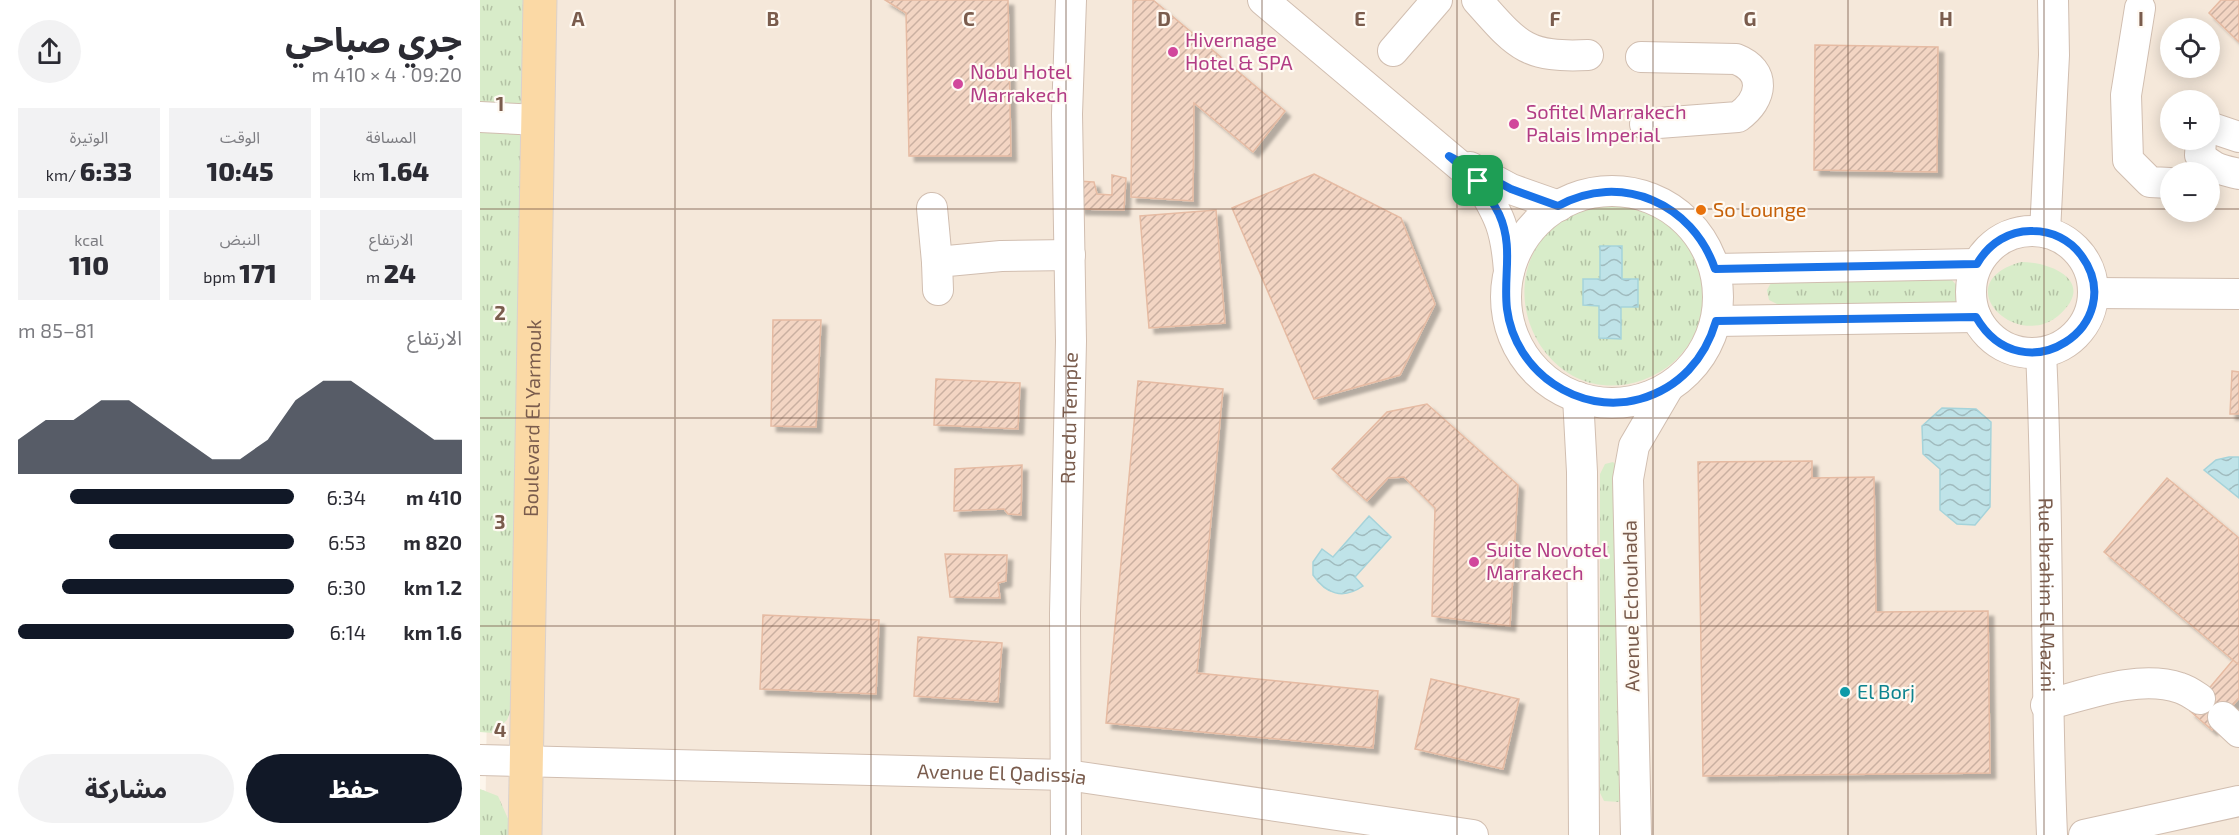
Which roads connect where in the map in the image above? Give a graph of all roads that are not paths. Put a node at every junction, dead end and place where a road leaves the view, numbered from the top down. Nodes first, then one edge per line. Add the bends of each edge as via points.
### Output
1 (540, 0) edge
2 (1071, 0) edge
3 (1263, 0) edge
4 (1437, 0) edge
5 (1477, 0) edge
6 (2053, 0) edge
7 (2140, 8) dead end
8 (1393, 51) dead end
9 (1588, 55) dead end
10 (1641, 57) dead end
11 (480, 117) edge
12 (538, 120) junction
13 (1645, 124) dead end
14 (2220, 131) edge
15 (2239, 137) edge
16 (2200, 150) edge
17 (1449, 156) junction
18 (2239, 174) edge
19 (2160, 182) edge
20 (1558, 206) junction
21 (932, 208) dead end
22 (2045, 232) junction
23 (1070, 255) junction
24 (1977, 264) junction
25 (1715, 269) junction
26 (1509, 273) junction
27 (2093, 293) junction
28 (2239, 294) edge
29 (1976, 317) junction
30 (1716, 321) junction
31 (2041, 353) junction
32 (1668, 388) junction
33 (1578, 397) junction
34 (2200, 699) dead end
35 (2046, 705) junction
36 (480, 760) edge
37 (526, 763) junction
38 (1067, 775) junction
39 (2239, 801) edge
40 (525, 835) edge
41 (1066, 835) edge
42 (1473, 835) edge
43 (1584, 835) edge
44 (1636, 835) edge
45 (2052, 835) edge
46 (2084, 835) edge

1 - 12 main road, Boulevard El Yarmouk
2 - 23 street, Rue du Temple via 1067,114
3 - 17 street
4 - 8 street
5 - 9 street via 1515,41 1531,51 1556,57
6 - 22 street
7 - 19 street via 2126,95 2128,160 2150,182
10 - 13 street via 1736,59 1750,64 1756,74 1757,95 1750,108 1738,117
11 - 12 street
12 - 37 main road, Boulevard El Yarmouk
14 - 15 street
16 - 18 street via 2219,170
17 - 20 street via 1511,189
17 - 26 street via 1478,181 1499,214 1507,241
20 - 25 street via 1602,192 1649,198 1672,209 1691,226 1706,246
20 - 26 street via 1530,230
21 - 23 street via 938,276 1001,256
22 - 24 street via 2025,231 2006,236 1989,248
22 - 27 street via 2077,250 2091,274
23 - 38 street, Rue du Temple
24 - 25 street
24 - 29 street via 1970,294
25 - 30 street
26 - 33 street via 1507,307 1520,348 1541,375
27 - 28 street
27 - 31 street via 2089,316 2076,335
29 - 30 street
29 - 31 street via 1984,331 2003,346
30 - 32 street via 1696,363
31 - 35 street, Rue Ibrahim El Mazini via 2047,476
32 - 33 street via 1624,402
32 - 44 street, Avenue Echouhada via 1634,446 1628,478
33 - 43 street
34 - 35 street via 2180,688 2152,684 2124,686
35 - 45 street, Rue Ibrahim El Mazini
36 - 37 street, Avenue El Qadissia
37 - 38 street, Avenue El Qadissia
37 - 40 main road, Boulevard El Yarmouk
38 - 41 street, Rue du Temple
38 - 42 street, Avenue El Qadissia
39 - 46 street

